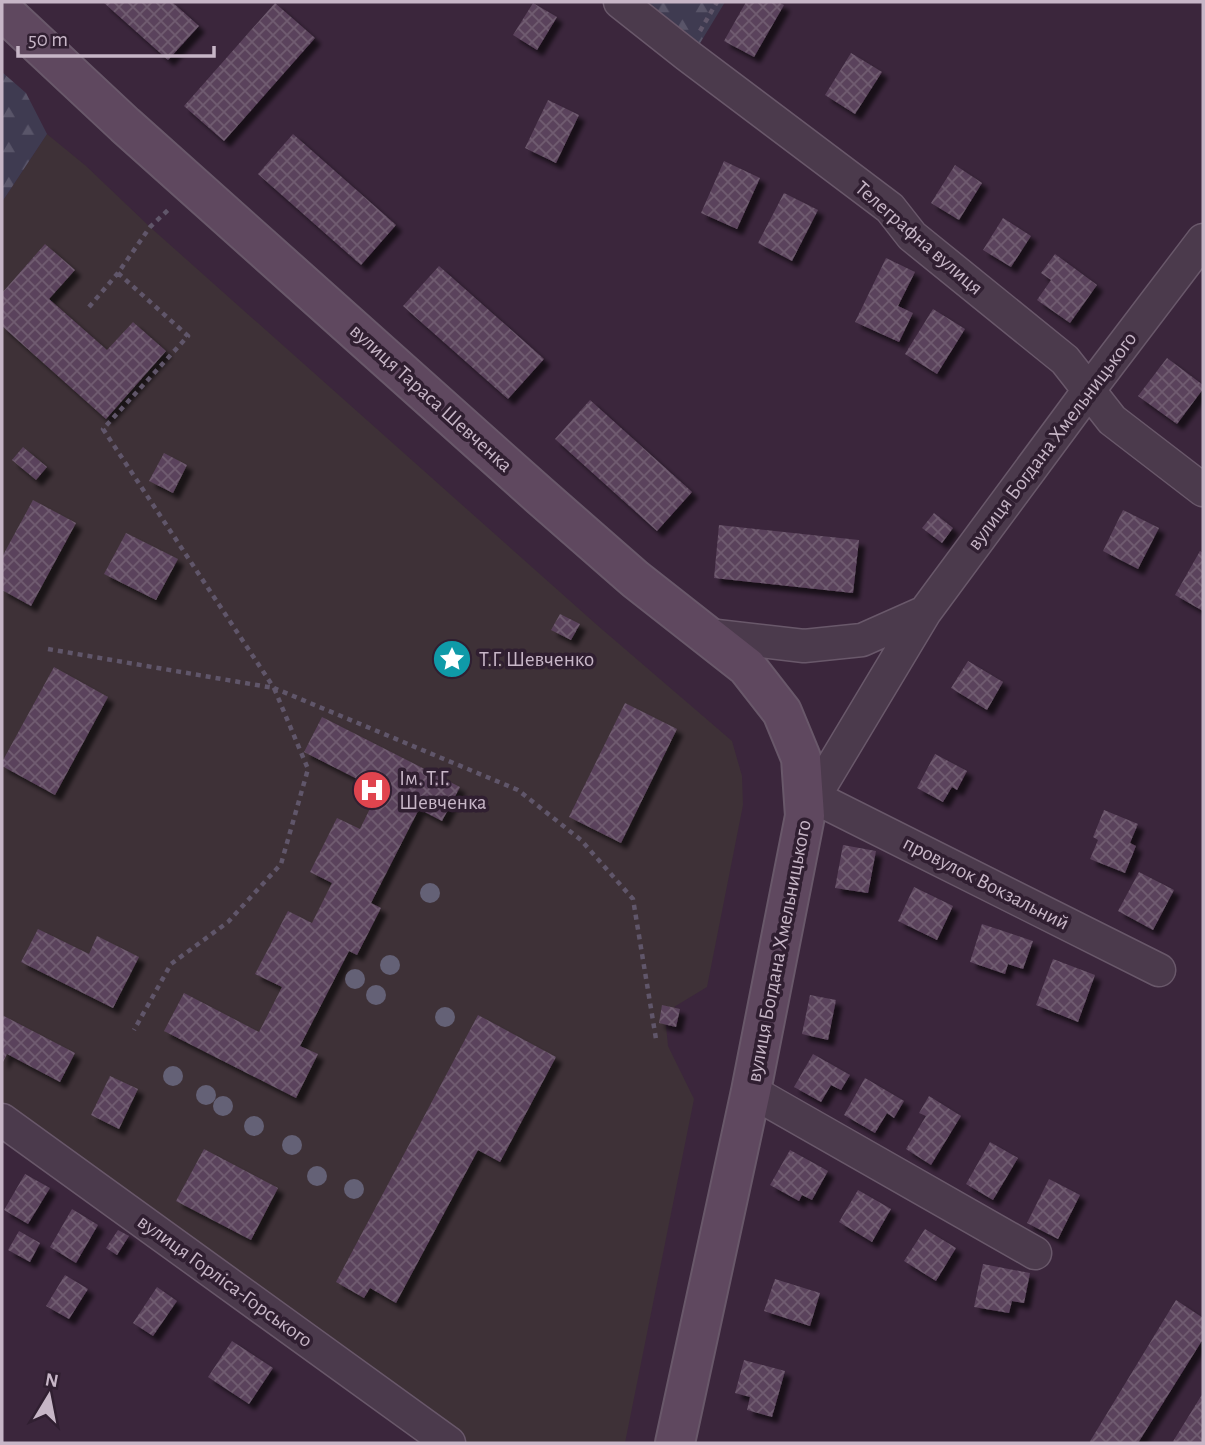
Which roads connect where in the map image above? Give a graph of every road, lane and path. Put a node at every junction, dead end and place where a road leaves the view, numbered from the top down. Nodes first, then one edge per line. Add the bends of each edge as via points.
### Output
1 (620, 2) edge
2 (2, 10) edge
3 (167, 210) dead end
4 (1203, 240) edge
5 (118, 273) junction
6 (89, 307) dead end
7 (1089, 390) junction
8 (1203, 490) edge
9 (925, 612) junction
10 (708, 635) junction
11 (48, 649) dead end
12 (274, 688) junction
13 (810, 806) junction
14 (1158, 970) dead end
15 (134, 1030) dead end
16 (656, 1039) dead end
17 (751, 1091) junction
18 (2, 1120) edge
19 (1035, 1253) dead end
20 (449, 1443) edge
21 (675, 1443) edge

1 - 7 street, Телеграфна вулиця via 890,208 912,236 1065,360
2 - 10 main road, вулиця Тараса Шевченка via 635,579
3 - 5 path
4 - 7 street, вулиця Богдана Хмельницького
5 - 6 path
5 - 12 path via 188,336 103,429
7 - 8 street, Телеграфна вулиця via 1112,419
7 - 9 street, вулиця Богдана Хмельницького
9 - 10 street via 862,640 804,646
9 - 13 street, вулиця Богдана Хмельницького
10 - 13 main road, вулиця Тараса Шевченка via 747,667 782,712 801,758
11 - 12 path
12 - 15 path via 308,769 281,864 228,922 171,964
12 - 16 path via 518,790 581,840 633,899
13 - 14 street, провулок Вокзальний
13 - 17 main road, вулиця Богдана Хмельницького
17 - 19 street
17 - 21 main road, вулиця Богдана Хмельницького
18 - 20 street, вулиця Горліса-Горського

